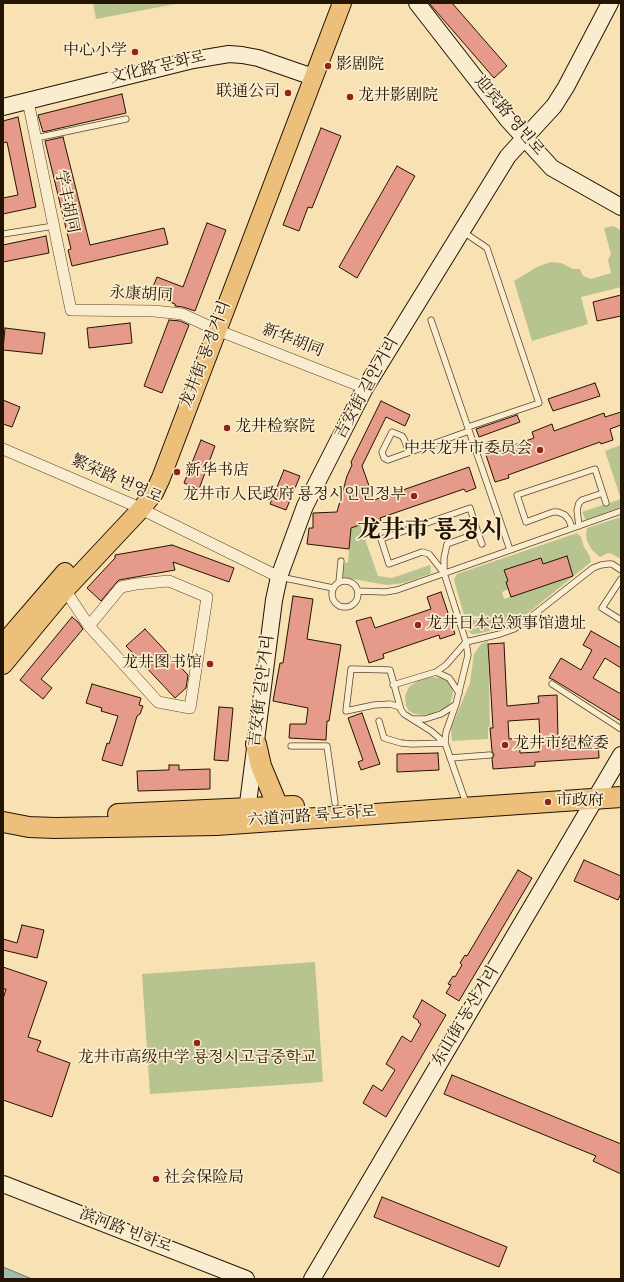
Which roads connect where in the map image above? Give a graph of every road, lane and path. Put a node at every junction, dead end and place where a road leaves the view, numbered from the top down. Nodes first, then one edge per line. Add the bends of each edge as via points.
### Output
1 (330, 3) edge
2 (342, 3) edge
3 (417, 3) edge
4 (610, 3) edge
5 (307, 75) junction
6 (28, 101) junction
7 (3, 108) edge
8 (126, 119) dead end
9 (36, 138) junction
10 (524, 139) junction
11 (621, 207) edge
12 (54, 226) junction
13 (462, 231) junction
14 (3, 234) edge
15 (71, 310) joint
16 (431, 320) dead end
17 (212, 328) junction
18 (365, 388) junction
19 (469, 429) junction
20 (3, 449) edge
21 (409, 452) junction
22 (603, 493) junction
23 (606, 503) dead end
24 (136, 507) junction
25 (621, 511) edge
26 (579, 526) junction
27 (572, 528) junction
28 (478, 533) junction
29 (482, 544) dead end
30 (510, 550) junction
31 (341, 561) dead end
32 (621, 570) edge
33 (444, 573) junction
34 (279, 577) junction
35 (621, 579) edge
36 (339, 582) junction
37 (61, 585) junction
38 (333, 588) junction
39 (358, 591) junction
40 (621, 620) edge
41 (88, 626) junction
42 (466, 642) junction
43 (3, 644) edge
44 (3, 665) edge
45 (436, 672) junction
46 (552, 684) dead end
47 (393, 685) junction
48 (459, 694) junction
49 (456, 704) junction
50 (400, 707) junction
51 (411, 719) junction
52 (379, 721) dead end
53 (621, 729) edge
54 (445, 743) junction
55 (256, 744) junction
56 (291, 746) dead end
57 (490, 755) dead end
58 (621, 755) edge
59 (450, 758) junction
60 (607, 791) edge
61 (621, 797) edge
62 (465, 801) junction
63 (335, 803) junction
64 (278, 807) junction
65 (3, 810) edge
66 (246, 816) junction
67 (3, 822) edge
68 (3, 1184) edge
69 (246, 1279) edge
70 (312, 1279) edge

1 - 5 main road, 龙井街 룡정거리
2 - 5 main road, 龙井街 룡정거리
3 - 10 street, 迎宾路 영빈로
4 - 10 street, 吉安街 길안거리 via 554,106
5 - 6 street, 文化路 문화로 via 258,58 229,54 194,60
5 - 17 main road, 龙井街 룡정거리
6 - 7 street, 文化路 문화로
6 - 9 street, 学丰胡同
8 - 9 lane
9 - 12 street, 学丰胡同
10 - 11 street, 迎宾路 영빈로 via 552,168
10 - 13 street, 吉安街 길안거리 via 508,156
12 - 14 lane
12 - 15 street, 学丰胡同
13 - 18 street, 吉安街 길안거리
13 - 19 lane via 487,248 539,402
15 - 17 street, 永康胡同 via 182,314
16 - 19 lane
17 - 18 street, 新华胡同
17 - 24 main road, 龙井街 룡정거리
18 - 34 street, 吉安街 길안거리 via 305,506
19 - 21 lane
19 - 30 lane
20 - 24 street, 繁荣路 번영로
21 - 21 lane via 404,439 392,432 382,452 388,460
22 - 23 lane
22 - 26 lane via 579,503
22 - 27 lane via 595,469 517,495 526,522 558,512 565,515
24 - 34 street, 繁荣路 번영로
24 - 37 main road, 龙井街 룡정거리
25 - 26 lane
26 - 27 lane
27 - 30 lane
28 - 29 lane
28 - 33 lane via 447,544
28 - 33 lane via 470,508 381,539 389,564 422,552 429,554
30 - 33 lane
31 - 36 lane
32 - 42 lane via 612,564 593,568 514,629
33 - 39 lane via 397,590
33 - 42 lane
34 - 38 lane
34 - 55 street, 吉安街 길안거리
35 - 40 lane via 602,608
36 - 38 lane
36 - 39 lane via 352,582
37 - 41 street
37 - 43 main road, 龙井街 룡정거리
37 - 44 main road, 龙井街 룡정거리
38 - 39 lane via 334,601 345,607 356,602
41 - 41 street via 158,702 190,708 207,598 169,581 121,587
42 - 45 lane via 446,665
42 - 48 lane via 468,655
45 - 47 lane
45 - 48 lane via 449,678
46 - 53 lane
47 - 50 lane
47 - 50 lane via 390,670 351,669 346,711 374,705 390,704
48 - 49 lane
49 - 51 lane via 441,714 425,719
49 - 54 lane via 446,732
50 - 51 lane
51 - 54 lane
52 - 54 lane via 384,738 401,744
54 - 59 lane
55 - 64 highway via 261,766
55 - 66 street, 吉安街 길안거리
56 - 63 lane via 327,746
57 - 59 lane
58 - 60 street, 东山街 동산거리
59 - 62 lane
60 - 61 highway, 六道河路 륙도하로
60 - 62 highway, 六道河路 륙도하로
60 - 70 street, 东山街 동산거리
62 - 63 highway, 六道河路 륙도하로
62 - 66 highway, 六道河路 륙도하로
63 - 64 highway, 六道河路 륙도하로
64 - 66 highway, 六道河路 륙도하로
65 - 66 highway, 六道河路 륙도하로 via 18,814 53,816
66 - 67 highway, 六道河路 륙도하로 via 216,825 74,828 29,827
68 - 69 street, 滨河路 빈하로

